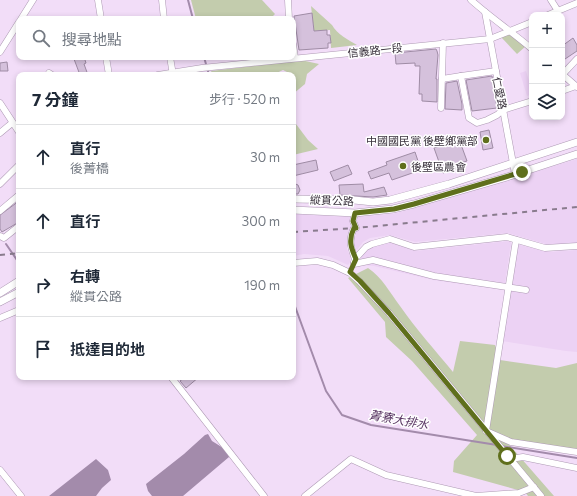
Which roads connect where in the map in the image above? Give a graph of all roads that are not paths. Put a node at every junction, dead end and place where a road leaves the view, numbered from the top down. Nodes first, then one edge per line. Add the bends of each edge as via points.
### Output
1 (32, 0) edge
2 (98, 0) edge
3 (162, 0) edge
4 (288, 0) edge
5 (471, 0) edge
6 (551, 0) edge
7 (577, 3) edge
8 (558, 11) joint
9 (485, 12) junction
10 (22, 16) edge
11 (101, 16) edge
12 (164, 16) edge
13 (289, 16) edge
14 (529, 23) edge
15 (16, 26) edge
16 (510, 30) junction
17 (490, 39) junction
18 (443, 44) junction
19 (531, 48) edge
20 (0, 52) edge
21 (296, 58) edge
22 (577, 59) edge
23 (106, 60) edge
24 (171, 60) edge
25 (277, 60) edge
26 (496, 71) junction
27 (565, 71) edge
28 (108, 72) edge
29 (173, 72) edge
30 (183, 72) edge
31 (461, 76) junction
32 (565, 76) edge
33 (442, 79) junction
34 (577, 86) edge
35 (565, 90) edge
36 (529, 102) edge
37 (0, 103) edge
38 (441, 108) dead end
39 (503, 110) junction
40 (12, 123) junction
41 (16, 128) edge
42 (0, 133) edge
43 (577, 142) edge
44 (577, 154) edge
45 (512, 163) junction
46 (16, 168) edge
47 (515, 174) junction
48 (0, 184) edge
49 (450, 184) junction
50 (453, 192) junction
51 (16, 198) edge
52 (296, 199) edge
53 (296, 210) edge
54 (0, 211) edge
55 (355, 213) junction
56 (16, 228) edge
57 (0, 236) edge
58 (516, 240) junction
59 (577, 246) edge
60 (355, 262) junction
61 (296, 263) edge
62 (350, 272) junction
63 (16, 283) edge
64 (510, 288) junction
65 (526, 290) dead end
66 (0, 293) edge
67 (16, 294) edge
68 (0, 302) edge
69 (16, 311) edge
70 (0, 318) edge
71 (173, 380) edge
72 (486, 431) junction
73 (577, 452) edge
74 (509, 457) junction
75 (577, 468) edge
76 (0, 470) edge
77 (534, 487) junction
78 (21, 496) edge
79 (264, 496) edge
80 (305, 496) edge
81 (541, 496) edge

1 - 10 street
2 - 11 street
3 - 12 street
4 - 13 street
5 - 9 street
6 - 8 street
7 - 8 street
9 - 16 street
9 - 17 street, 仁愛路
14 - 16 street, 信義路一段
15 - 20 street
16 - 17 street, 信義路一段
16 - 19 street
17 - 18 street, 信義路一段
17 - 26 street, 仁愛路
18 - 21 street, 信義路一段
18 - 33 street
22 - 27 street
23 - 28 street
24 - 29 street
25 - 30 street, 信義路一段
26 - 31 street
26 - 39 street, 仁愛路
31 - 33 street
31 - 39 street via 469,118 477,123 497,116
32 - 34 street
33 - 38 street
34 - 35 street
36 - 39 street
37 - 40 street
39 - 45 street, 仁愛路
40 - 41 street
40 - 42 street
43 - 45 main road, 縱貫公路
44 - 47 main road, 縱貫公路
45 - 47 street, 仁愛路
45 - 49 main road, 縱貫公路
46 - 48 street
47 - 50 main road, 縱貫公路
49 - 50 main road
49 - 52 main road, 縱貫公路 via 398,199 373,202
50 - 55 main road, 縱貫公路 via 394,209
51 - 54 street
53 - 55 main road, 縱貫公路
55 - 60 street via 353,221 356,228 351,234 349,244
56 - 57 street via 4,238
58 - 59 street via 545,248
58 - 60 street via 507,237 414,247 390,239 366,247
58 - 64 street
60 - 62 street
60 - 64 street via 373,260 434,276
61 - 62 street via 317,261
62 - 72 street via 389,313
63 - 66 main road
64 - 65 street
64 - 72 street
67 - 68 main road
69 - 70 street
71 - 79 street
72 - 73 street via 511,442
72 - 74 street
74 - 75 street via 523,457
74 - 77 street
76 - 78 street
77 - 80 street via 519,493 476,496 386,475 351,459
77 - 81 street

